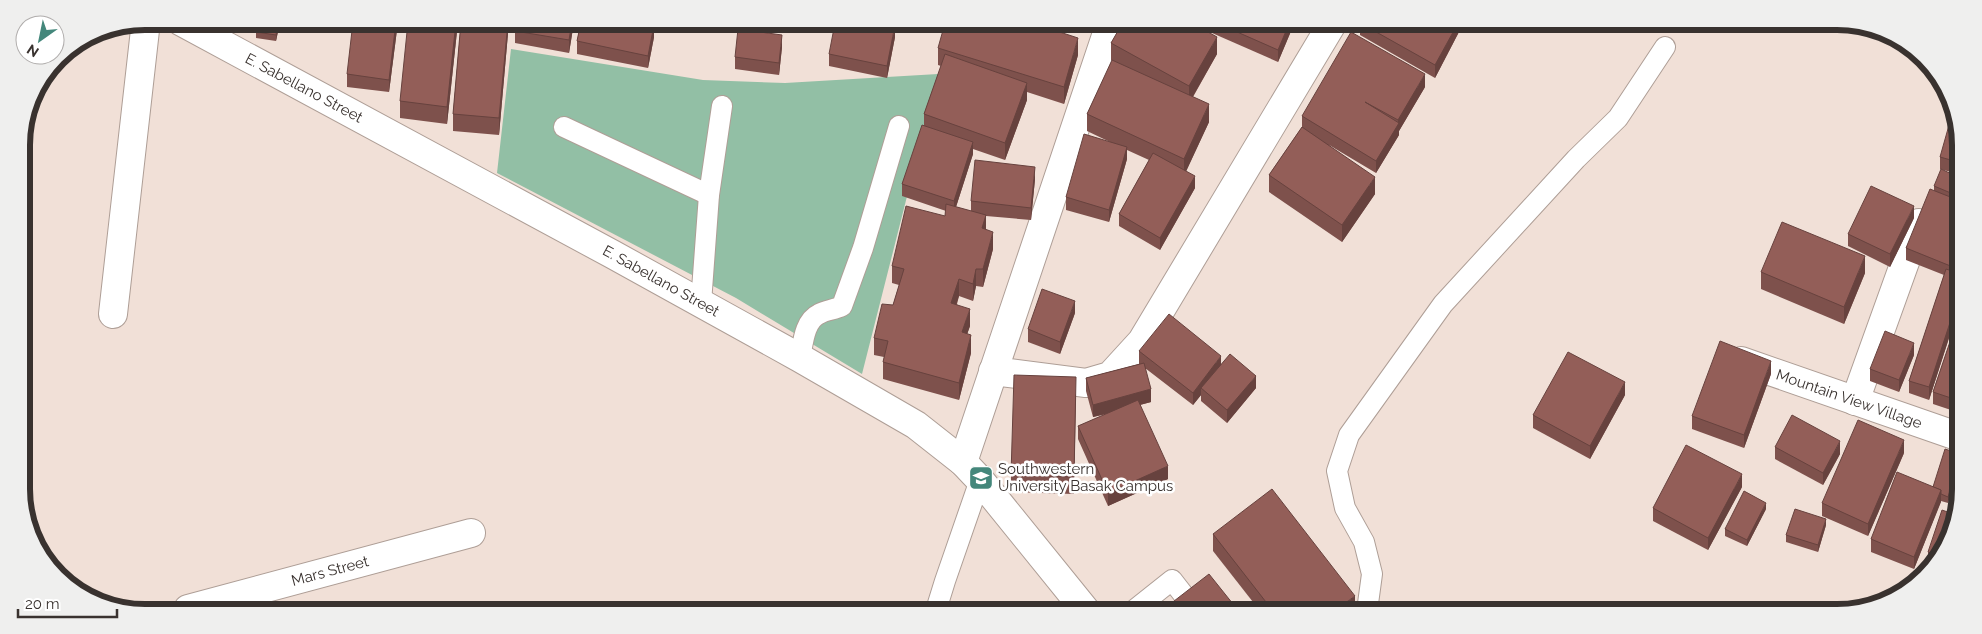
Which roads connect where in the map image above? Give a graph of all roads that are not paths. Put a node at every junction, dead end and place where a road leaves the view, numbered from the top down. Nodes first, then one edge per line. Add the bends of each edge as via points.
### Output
1 (145, 30) edge
2 (197, 30) edge
3 (1108, 30) edge
4 (1328, 30) edge
5 (1665, 47) dead end
6 (722, 106) dead end
7 (899, 126) dead end
8 (564, 127) dead end
9 (709, 196) junction
10 (1919, 223) edge
11 (701, 303) junction
12 (113, 314) dead end
13 (800, 358) junction
14 (1741, 361) edge
15 (993, 371) junction
16 (1855, 401) junction
17 (1952, 434) edge
18 (972, 471) junction
19 (471, 533) dead end
20 (1186, 598) edge
21 (207, 604) edge
22 (938, 604) edge
23 (1080, 604) edge
24 (1142, 604) edge
25 (1368, 604) edge

1 - 12 street
2 - 11 street, E. Sabellano Street
3 - 15 street
4 - 15 street via 1142,341 1110,376 1086,383
5 - 25 lane via 1618,118 1443,304 1349,435 1337,470 1345,508 1364,542 1372,574
6 - 9 lane
7 - 13 lane via 842,306 818,314 807,326
8 - 9 lane
9 - 11 lane
10 - 16 street
11 - 13 street, E. Sabellano Street
13 - 18 street, E. Sabellano Street via 916,425
14 - 16 street, Mountain View Village
15 - 18 street
16 - 17 street, Mountain View Village
18 - 22 lane
18 - 23 street, E. Sabellano Street
19 - 21 street, Mars Street
20 - 24 lane via 1172,580

